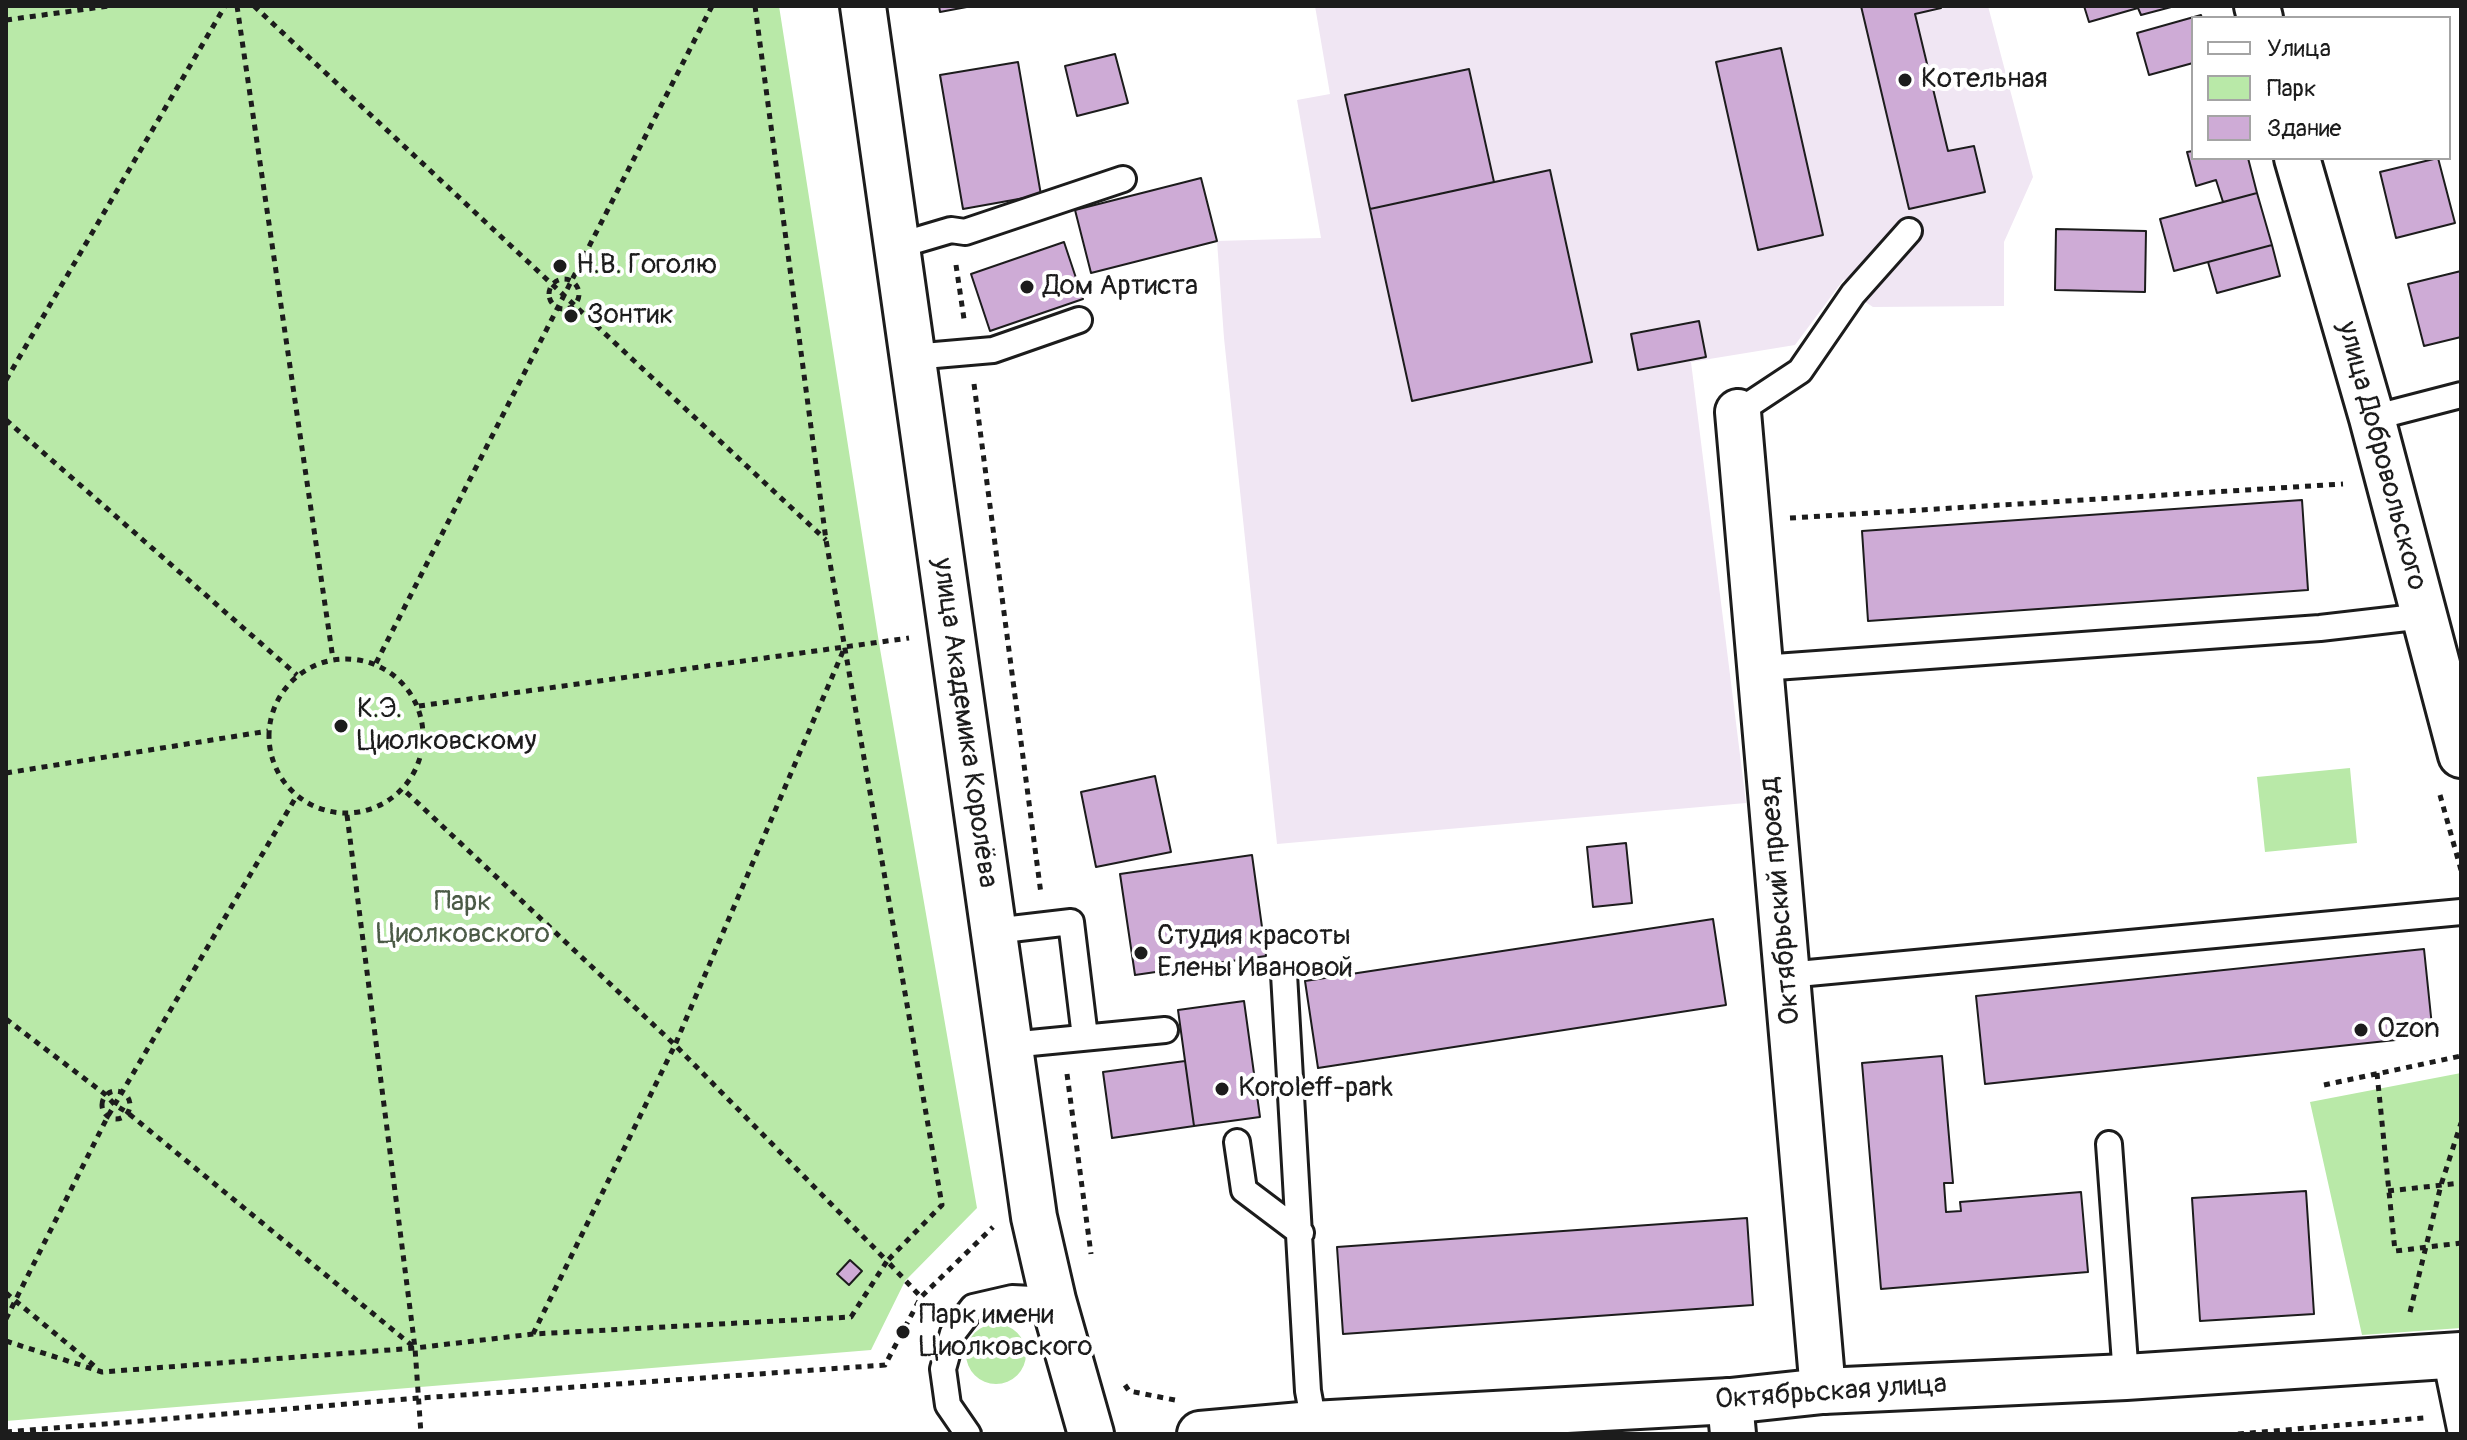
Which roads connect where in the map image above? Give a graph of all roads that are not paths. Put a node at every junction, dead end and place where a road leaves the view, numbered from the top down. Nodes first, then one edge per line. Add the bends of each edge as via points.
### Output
1 (863, 6) edge
2 (2298, 160) edge
3 (1123, 179) dead end
4 (1909, 231) dead end
5 (897, 246) junction
6 (1079, 320) dead end
7 (912, 357) junction
8 (2461, 395) edge
9 (1738, 412) joint
10 (2372, 418) junction
11 (2424, 616) junction
12 (1761, 668) junction
13 (2461, 755) edge
14 (2461, 912) edge
15 (994, 931) junction
16 (1284, 974) dead end
17 (1787, 975) junction
18 (1165, 1030) dead end
19 (1074, 1038) junction
20 (1010, 1045) junction
21 (1237, 1142) dead end
22 (2109, 1144) dead end
23 (1301, 1233) junction
24 (1053, 1300) junction
25 (2453, 1356) edge
26 (2126, 1377) junction
27 (1823, 1391) junction
28 (1731, 1418) edge
29 (1454, 1425) edge
30 (2455, 1428) edge
31 (1315, 1429) edge
32 (968, 1434) edge
33 (1091, 1434) edge
34 (1200, 1434) edge

1 - 5 street, улица Академика Королёва
2 - 10 street, улица Добровольского
3 - 5 lane via 965,232 951,230
4 - 9 lane via 1853,294 1800,371
5 - 7 street, улица Академика Королёва
6 - 7 lane via 993,350
7 - 15 street, улица Академика Королёва
8 - 10 lane
9 - 12 street, Октябрьский проезд
10 - 11 street, улица Добровольского
11 - 12 lane
11 - 13 street, улица Добровольского
12 - 17 street, Октябрьский проезд
14 - 17 lane
15 - 19 lane via 1071,922
15 - 20 street, улица Академика Королёва
16 - 23 lane
17 - 27 street, Октябрьский проезд
18 - 19 lane
19 - 20 lane
20 - 24 street, улица Академика Королёва via 1034,1217
21 - 23 lane via 1244,1190
22 - 26 lane
23 - 31 lane via 1308,1391
24 - 32 lane via 1012,1298 973,1307 953,1333 943,1369 948,1405
24 - 33 street, улица Академика Королёва
25 - 26 street, Октябрьская улица
25 - 30 lane
26 - 27 street, Октябрьская улица
27 - 28 street, Октябрьская улица
28 - 29 street, Октябрьская улица
29 - 31 street, Октябрьская улица
31 - 34 street, Октябрьская улица

